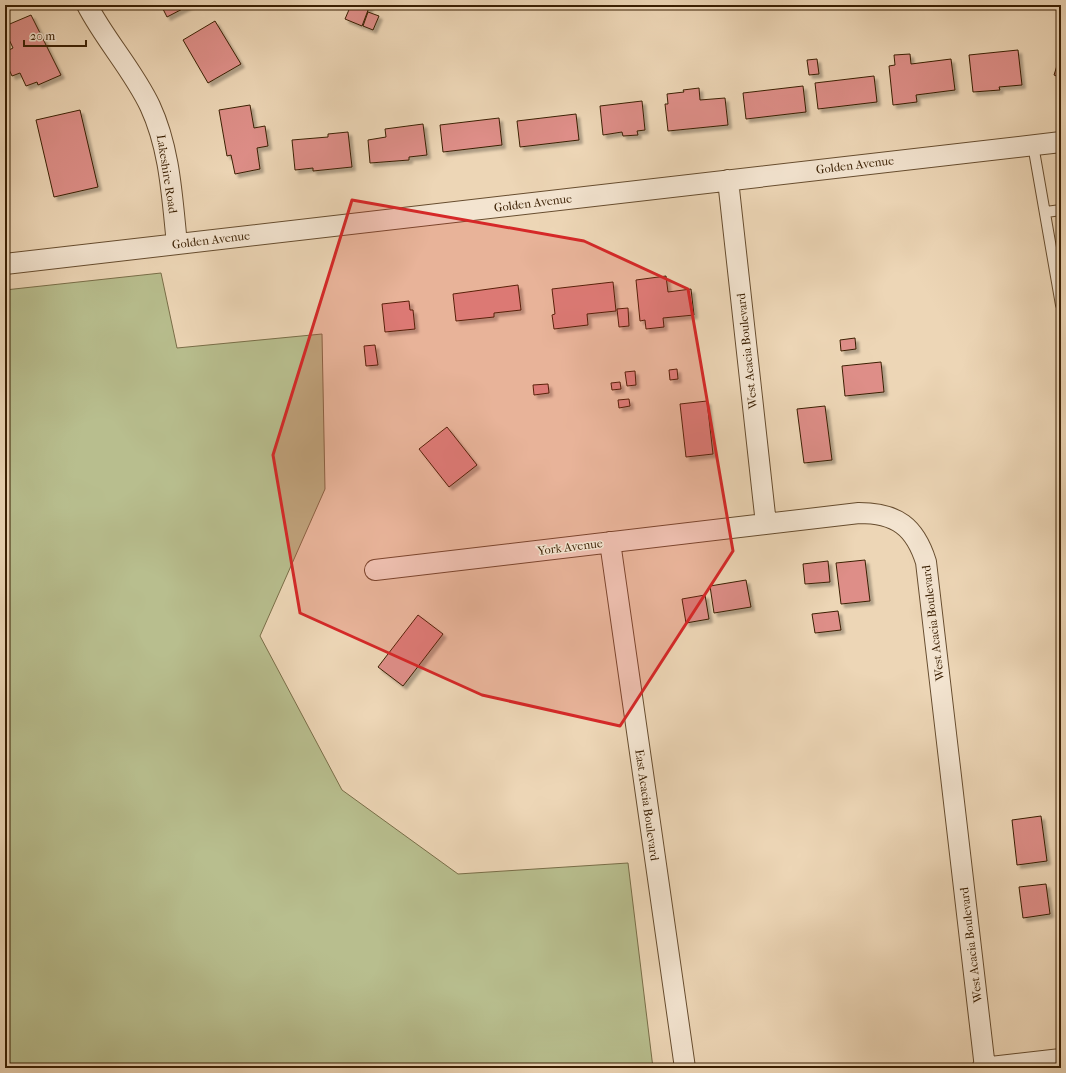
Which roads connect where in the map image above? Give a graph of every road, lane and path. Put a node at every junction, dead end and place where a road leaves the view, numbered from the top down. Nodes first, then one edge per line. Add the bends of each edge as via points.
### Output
1 (87, 5) edge
2 (1061, 142) edge
3 (1034, 145) junction
4 (728, 180) junction
5 (1061, 210) edge
6 (1046, 212) junction
7 (177, 244) junction
8 (5, 264) edge
9 (1061, 305) edge
10 (766, 524) junction
11 (610, 542) junction
12 (375, 570) dead end
13 (1061, 1059) edge
14 (685, 1068) edge
15 (984, 1068) edge

1 - 7 street, Lakeshire Road via 94,20 135,81 155,119 168,166
2 - 3 street, Golden Avenue
3 - 4 street, Golden Avenue
3 - 6 lane
4 - 7 street, Golden Avenue
4 - 10 street, West Acacia Boulevard
5 - 6 lane
6 - 9 lane
7 - 8 street, Golden Avenue
10 - 11 street, York Avenue
10 - 15 street, West Acacia Boulevard via 860,513 887,515 909,531 917,540 922,552 927,570
11 - 12 street, York Avenue
11 - 14 street, East Acacia Boulevard
13 - 15 street

